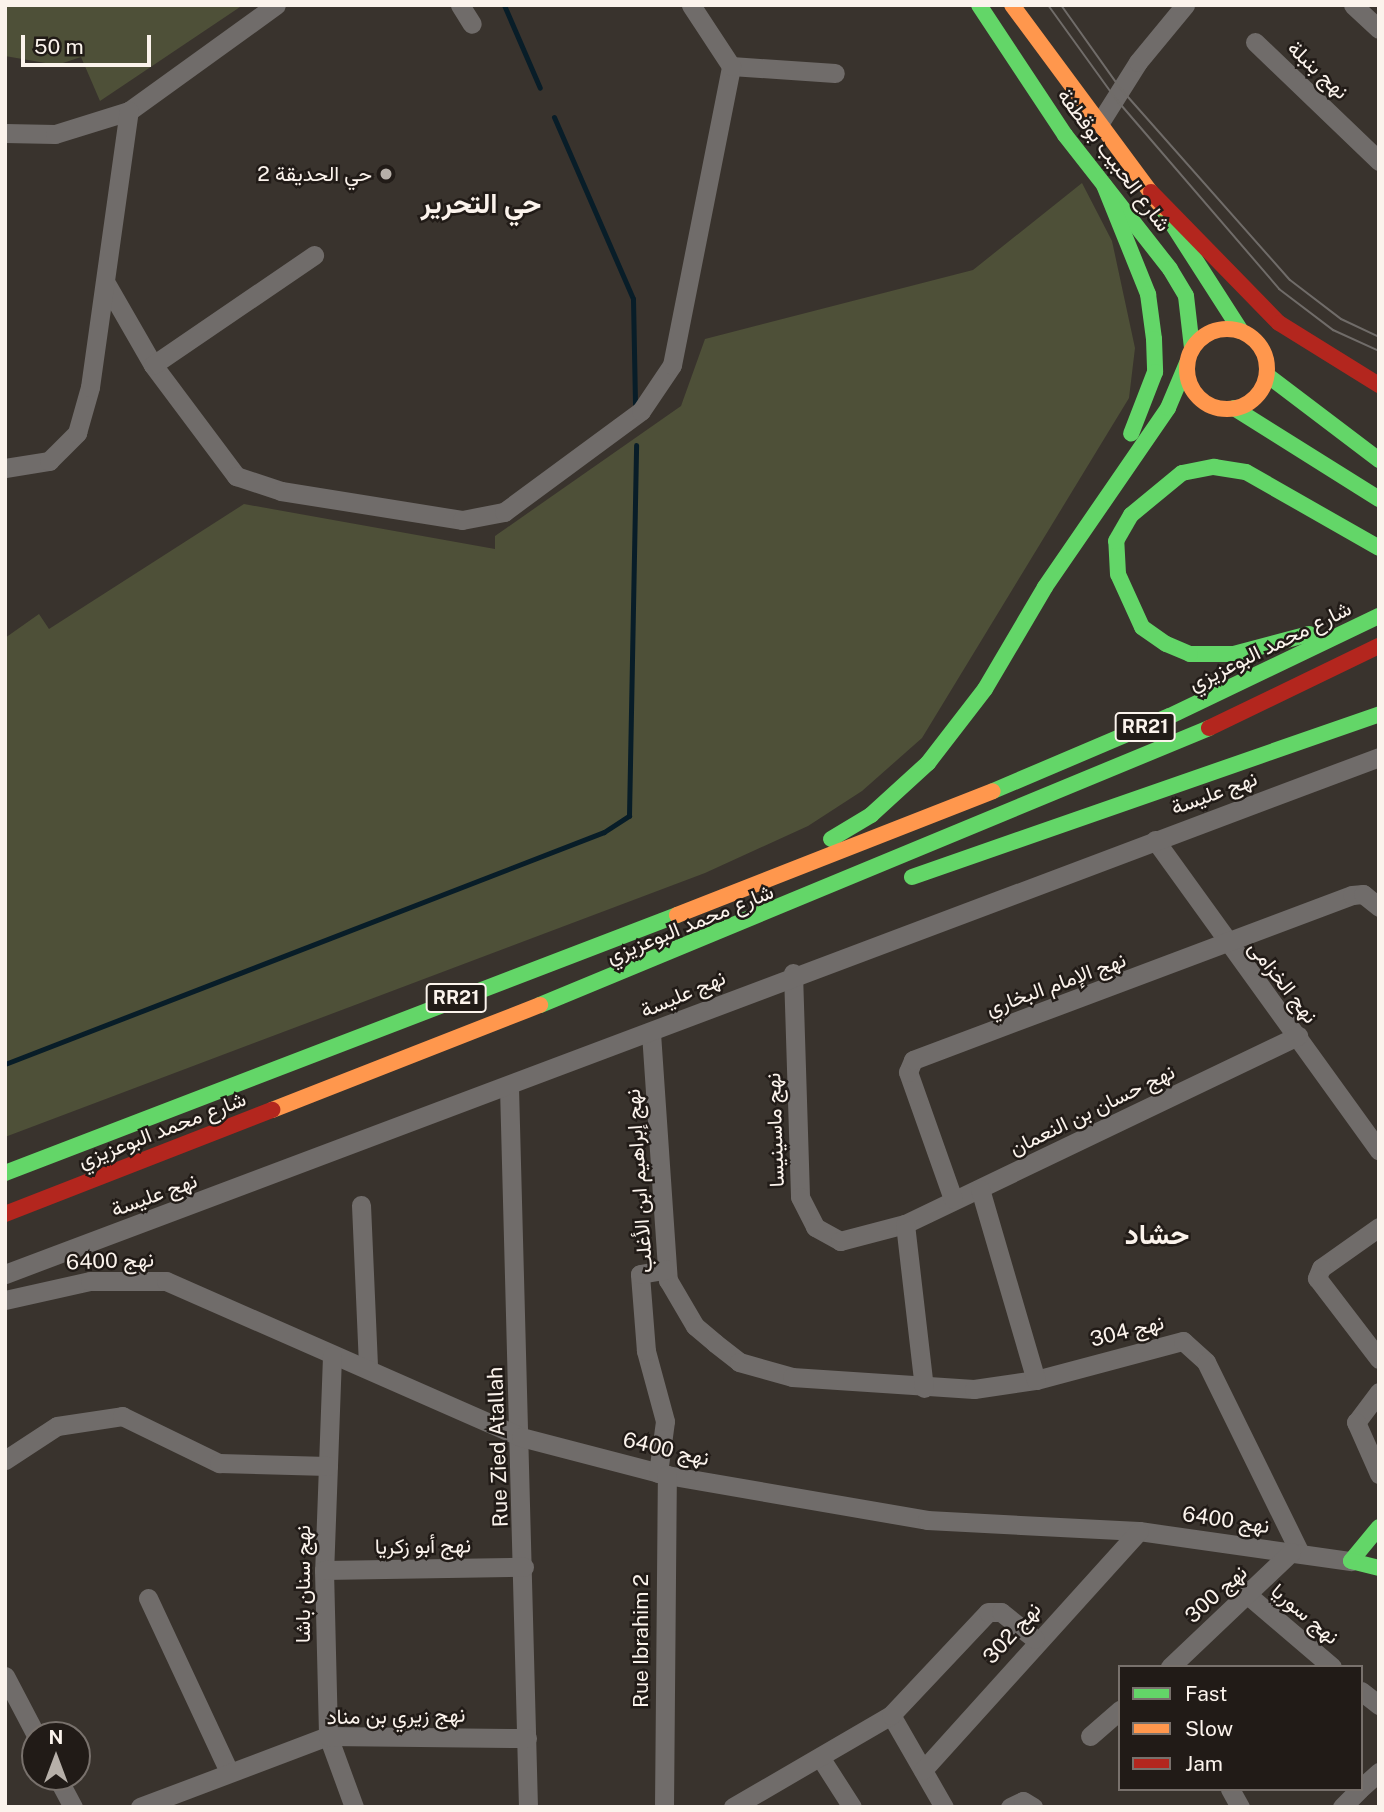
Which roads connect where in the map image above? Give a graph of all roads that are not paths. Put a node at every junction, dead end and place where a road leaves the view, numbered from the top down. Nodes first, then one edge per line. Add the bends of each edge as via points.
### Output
1 (276, 5) edge
2 (460, 5) edge
3 (691, 5) edge
4 (979, 5) edge
5 (1012, 5) edge
6 (1185, 5) edge
7 (1353, 5) edge
8 (472, 24) dead end
9 (1379, 29) edge
10 (1255, 42) dead end
11 (731, 66) junction
12 (835, 74) dead end
13 (129, 111) junction
14 (1099, 124) junction
15 (5, 133) edge
16 (1379, 162) edge
17 (1104, 185) junction
18 (1151, 192) junction
19 (314, 255) dead end
20 (107, 285) junction
21 (1241, 331) junction
22 (1189, 356) junction
23 (153, 365) junction
24 (1267, 375) junction
25 (1379, 385) edge
26 (1234, 408) junction
27 (1379, 460) edge
28 (5, 468) edge
29 (1379, 499) edge
30 (1084, 530) junction
31 (1379, 548) edge
32 (1376, 618) edge
33 (1379, 646) edge
34 (1375, 718) edge
35 (1379, 757) edge
36 (1155, 840) junction
37 (897, 882) dead end
38 (742, 888) junction
39 (857, 894) dead end
40 (1379, 907) edge
41 (751, 923) junction
42 (1226, 946) junction
43 (793, 973) junction
44 (651, 1033) junction
45 (1298, 1037) junction
46 (509, 1087) junction
47 (1379, 1151) edge
48 (5, 1173) edge
49 (980, 1189) junction
50 (953, 1199) junction
51 (361, 1205) dead end
52 (5, 1214) edge
53 (905, 1224) junction
54 (1379, 1227) edge
55 (667, 1269) junction
56 (5, 1274) edge
57 (6, 1299) edge
58 (332, 1356) junction
59 (1379, 1359) edge
60 (368, 1368) junction
61 (1036, 1380) junction
62 (924, 1388) junction
63 (1379, 1392) edge
64 (521, 1437) junction
65 (5, 1460) edge
66 (328, 1466) junction
67 (663, 1474) junction
68 (1379, 1474) edge
69 (1379, 1527) edge
70 (1139, 1531) junction
71 (1296, 1553) junction
72 (1351, 1561) junction
73 (524, 1567) junction
74 (1379, 1568) edge
75 (324, 1570) junction
76 (1249, 1596) junction
77 (148, 1598) dead end
78 (1035, 1639) junction
79 (1172, 1665) edge
80 (1330, 1665) edge
81 (5, 1676) edge
82 (1363, 1692) edge
83 (1379, 1705) edge
84 (1118, 1712) edge
85 (891, 1715) junction
86 (29, 1721) edge
87 (328, 1736) junction
88 (1090, 1736) dead end
89 (527, 1738) junction
90 (820, 1757) junction
91 (923, 1770) junction
92 (229, 1772) junction
93 (1379, 1772) edge
94 (1363, 1787) edge
95 (64, 1791) edge
96 (1231, 1791) edge
97 (1359, 1791) edge
98 (73, 1807) edge
99 (140, 1807) edge
100 (354, 1807) edge
101 (528, 1807) edge
102 (664, 1807) edge
103 (733, 1807) edge
104 (852, 1807) edge
105 (944, 1807) edge
106 (1010, 1807) edge
107 (1033, 1807) edge
108 (1240, 1807) edge
109 (1342, 1807) edge

1 - 13 street
2 - 8 street
3 - 11 street
4 - 17 main road, شارع الحبيب بوقطفة
5 - 14 main road, شارع الحبيب بوقطفة
6 - 14 street via 1138,62
7 - 9 street
10 - 16 street, نهج بنبلة
11 - 12 street
11 - 23 street via 672,365 641,411 504,512 461,520 255,485 236,475
13 - 15 street via 55,134
13 - 20 street
14 - 18 main road, شارع الحبيب بوقطفة
17 - 22 main road, شارع الحبيب بوقطفة via 1186,296
17 - 30 main road via 1148,295 1155,372
18 - 21 main road, شارع الحبيب بوقطفة
18 - 25 main road via 1279,323
19 - 23 street
20 - 23 street
20 - 28 street via 77,433 49,461
21 - 22 main road via 1208,333
21 - 24 main road via 1261,349
22 - 26 main road via 1198,398
22 - 30 main road via 1168,408
24 - 26 main road via 1255,397
24 - 27 main road
26 - 29 main road
30 - 38 main road via 985,689 928,763 871,815
31 - 32 main road via 1247,472 1214,467 1182,473 1155,491 1116,541 1122,587 1142,627 1190,654 1234,654
32 - 38 main road, شارع محمد البوعزيزي / RR21 via 1170,716 907,827
33 - 41 main road, شارع محمد البوعزيزي / RR21 via 1240,715
34 - 37 main road
35 - 36 street, نهج عليسة
36 - 42 street, نهج الخزامى
36 - 43 street, نهج عليسة
38 - 48 main road, شارع محمد البوعزيزي / RR21
39 - 41 main road
40 - 42 street, نهج الإمام البخاري via 1363,894 1352,895
41 - 52 main road, شارع محمد البوعزيزي / RR21
42 - 45 street, نهج الخزامى
42 - 50 street, نهج الإمام البخاري via 913,1059 908,1072
43 - 44 street, نهج عليسة
43 - 53 street, نهج ماسينيسا via 797,1164 804,1214 825,1236 840,1241
44 - 46 street, نهج عليسة
44 - 55 street, نهج إبراهيم ابن الأغلب
45 - 47 street, نهج الخزامى
45 - 49 street, نهج حسان بن النعمان
46 - 56 street, نهج عليسة
46 - 64 street, Rue Zied Atallah
49 - 50 street, نهج حسان بن النعمان
49 - 61 street
50 - 53 street, نهج حسان بن النعمان
51 - 60 street
53 - 62 street
54 - 59 street via 1321,1268 1317,1278
55 - 62 street, نهج إبراهيم ابن الأغلب via 676,1300 695,1326 739,1362 792,1377
55 - 67 street, Rue Ibrahim 2 via 640,1274 646,1351 665,1421
57 - 58 street, نهج 6400 via 90,1281 166,1281
58 - 60 street, نهج 6400
58 - 66 street, نهج سنان باشا
60 - 64 street, نهج 6400
61 - 62 street, نهج 304
61 - 71 street, نهج 304 via 1168,1342 1196,1349
63 - 68 street via 1356,1422
64 - 67 street, نهج 6400
64 - 73 street, Rue Zied Atallah
65 - 66 street via 57,1426 122,1416 219,1463
66 - 75 street, نهج سنان باشا
67 - 70 street, نهج 6400 via 927,1520
67 - 102 street, Rue Ibrahim 2
69 - 72 main road
70 - 71 street, نهج 6400
70 - 78 street, نهج 302
71 - 72 street, نهج 6400
71 - 76 street, نهج 300
72 - 74 main road
73 - 75 street, نهج أبو زكريا
73 - 89 street, Rue Zied Atallah
75 - 87 street, نهج سنان باشا
76 - 79 street, نهج 300
76 - 80 street, نهج سوريا
77 - 92 street
78 - 85 street via 1001,1612 988,1612
78 - 91 street, نهج 302
81 - 86 street
82 - 83 street
84 - 88 street
85 - 90 street
85 - 91 street
87 - 89 street, نهج زيري بن مناد
87 - 92 street, نهج زيري بن مناد
87 - 100 street, نهج سنان باشا
89 - 101 street, Rue Zied Atallah
90 - 103 street
90 - 104 street
91 - 105 street
92 - 99 street, نهج زيري بن مناد
93 - 94 street
95 - 98 street
96 - 108 street
97 - 109 street
106 - 107 street via 1023,1801

